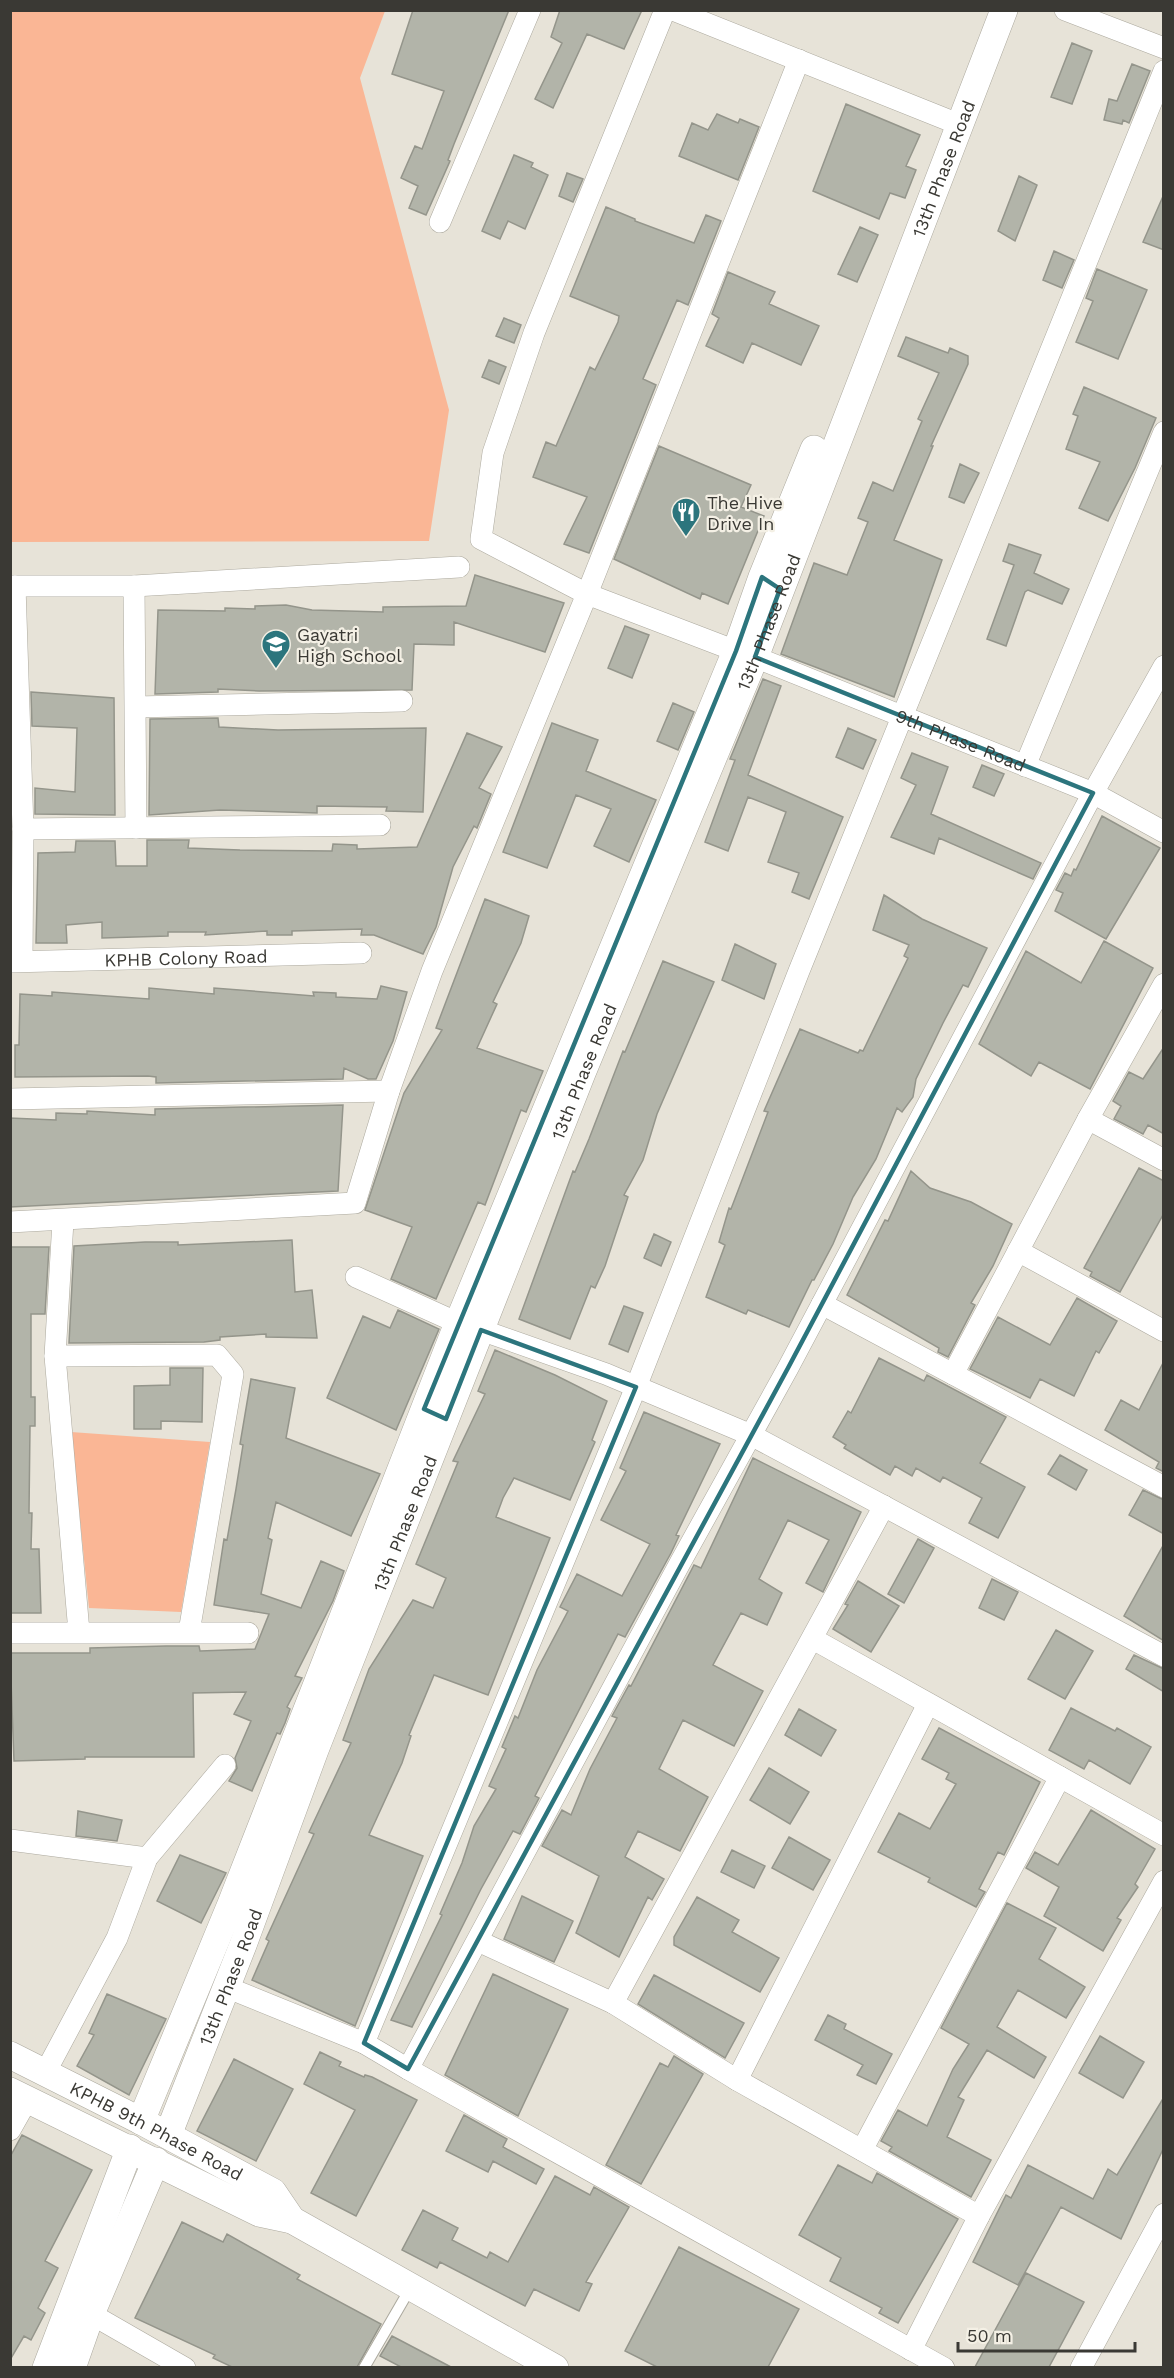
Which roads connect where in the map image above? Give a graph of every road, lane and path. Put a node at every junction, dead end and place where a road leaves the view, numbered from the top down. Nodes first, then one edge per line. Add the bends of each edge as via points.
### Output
1 (530, 10) edge
2 (665, 10) edge
3 (673, 10) edge
4 (989, 10) edge
5 (1004, 10) edge
6 (1065, 10) edge
7 (1164, 48) edge
8 (799, 60) junction
9 (1164, 71) edge
10 (948, 120) junction
11 (440, 222) dead end
12 (1164, 432) edge
13 (459, 567) dead end
14 (771, 583) junction
15 (13, 586) edge
16 (134, 586) junction
17 (587, 594) junction
18 (746, 654) junction
19 (1164, 666) edge
20 (402, 701) dead end
21 (136, 707) junction
22 (903, 716) junction
23 (1025, 765) junction
24 (1092, 793) junction
25 (380, 825) dead end
26 (136, 828) junction
27 (23, 829) junction
28 (1164, 832) edge
29 (361, 953) dead end
30 (16, 962) edge
31 (1161, 996) edge
32 (389, 1091) junction
33 (10, 1099) edge
34 (1088, 1119) junction
35 (1164, 1160) edge
36 (63, 1221) junction
37 (10, 1222) edge
38 (1018, 1251) junction
39 (356, 1277) dead end
40 (822, 1304) junction
41 (470, 1327) junction
42 (1164, 1330) edge
43 (55, 1356) junction
44 (953, 1374) junction
45 (636, 1387) junction
46 (435, 1414) junction
47 (751, 1435) junction
48 (1164, 1487) edge
49 (884, 1506) junction
50 (79, 1632) junction
51 (189, 1632) junction
52 (10, 1633) edge
53 (248, 1633) dead end
54 (813, 1639) junction
55 (1164, 1656) edge
56 (928, 1704) junction
57 (225, 1765) dead end
58 (1060, 1777) junction
59 (1164, 1835) edge
60 (10, 1840) edge
61 (147, 1858) junction
62 (1164, 1881) edge
63 (478, 1941) junction
64 (226, 1987) junction
65 (613, 2003) junction
66 (364, 2043) junction
67 (10, 2055) edge
68 (408, 2069) junction
69 (45, 2073) junction
70 (737, 2080) junction
71 (19, 2096) edge
72 (141, 2121) junction
73 (10, 2130) edge
74 (168, 2135) junction
75 (129, 2148) junction
76 (862, 2150) junction
77 (156, 2161) junction
78 (238, 2188) junction
79 (1164, 2214) edge
80 (979, 2216) junction
81 (411, 2287) junction
82 (91, 2314) junction
83 (911, 2350) junction
84 (46, 2367) edge
85 (72, 2367) edge
86 (185, 2367) edge
87 (364, 2367) edge
88 (555, 2367) edge
89 (944, 2367) edge
90 (1081, 2367) edge

1 - 11 street
2 - 17 street, 9th Phase Road via 534,333 493,453 481,539
3 - 8 street
4 - 10 street, 13th Phase Road
5 - 14 street, 13th Phase Road
6 - 7 street
8 - 10 street
8 - 17 street
9 - 22 street
10 - 14 street, 13th Phase Road
12 - 23 street
13 - 16 street
14 - 18 street, 13th Phase Road
15 - 16 street
15 - 27 street
16 - 21 street
17 - 18 street, 9th Phase Road
17 - 32 street via 432,971
18 - 22 street, 9th Phase Road
18 - 41 street, 13th Phase Road via 586,1062 504,1241
19 - 24 street
20 - 21 street
21 - 26 street
22 - 23 street, 9th Phase Road
22 - 45 street
23 - 24 street, 9th Phase Road
24 - 28 street, 9th Phase Road
24 - 40 street
25 - 26 street
26 - 27 street
27 - 30 street
29 - 30 street, KPHB Colony Road
31 - 34 street
32 - 33 street
32 - 36 street via 355,1203
34 - 35 street
34 - 38 street
36 - 37 street
36 - 43 street
38 - 42 street
38 - 44 street
39 - 41 street
40 - 44 street
40 - 47 street
41 - 45 street
41 - 46 street, 13th Phase Road
43 - 50 street
43 - 51 street via 218,1355 233,1374
44 - 48 street
45 - 47 street
45 - 66 street
46 - 64 street, 13th Phase Road
46 - 72 street, 13th Phase Road
47 - 49 street
47 - 63 street
49 - 54 street
49 - 55 street
50 - 51 street
50 - 52 street
51 - 53 street
54 - 56 street
54 - 65 street
56 - 58 street
56 - 70 street
57 - 61 street
58 - 59 street
58 - 76 street
60 - 61 street
61 - 69 street via 117,1938
62 - 80 street
63 - 65 street
63 - 68 street
64 - 66 street
64 - 74 street, 13th Phase Road
65 - 70 street
66 - 68 street
67 - 69 street, KPHB 9th Phase Road
68 - 83 street
69 - 72 street, KPHB 9th Phase Road
70 - 76 street
71 - 73 street
71 - 75 street, KPHB 9th Phase Road
72 - 74 street, KPHB 9th Phase Road
74 - 78 street, KPHB 9th Phase Road
75 - 77 street, KPHB 9th Phase Road
75 - 84 street
76 - 80 street
77 - 78 street, KPHB 9th Phase Road
77 - 82 street
78 - 81 street, KPHB 9th Phase Road via 273,2193 292,2220
79 - 90 street
80 - 83 street
81 - 87 lane
81 - 88 street, KPHB 9th Phase Road
82 - 85 street
82 - 86 street
83 - 89 street

